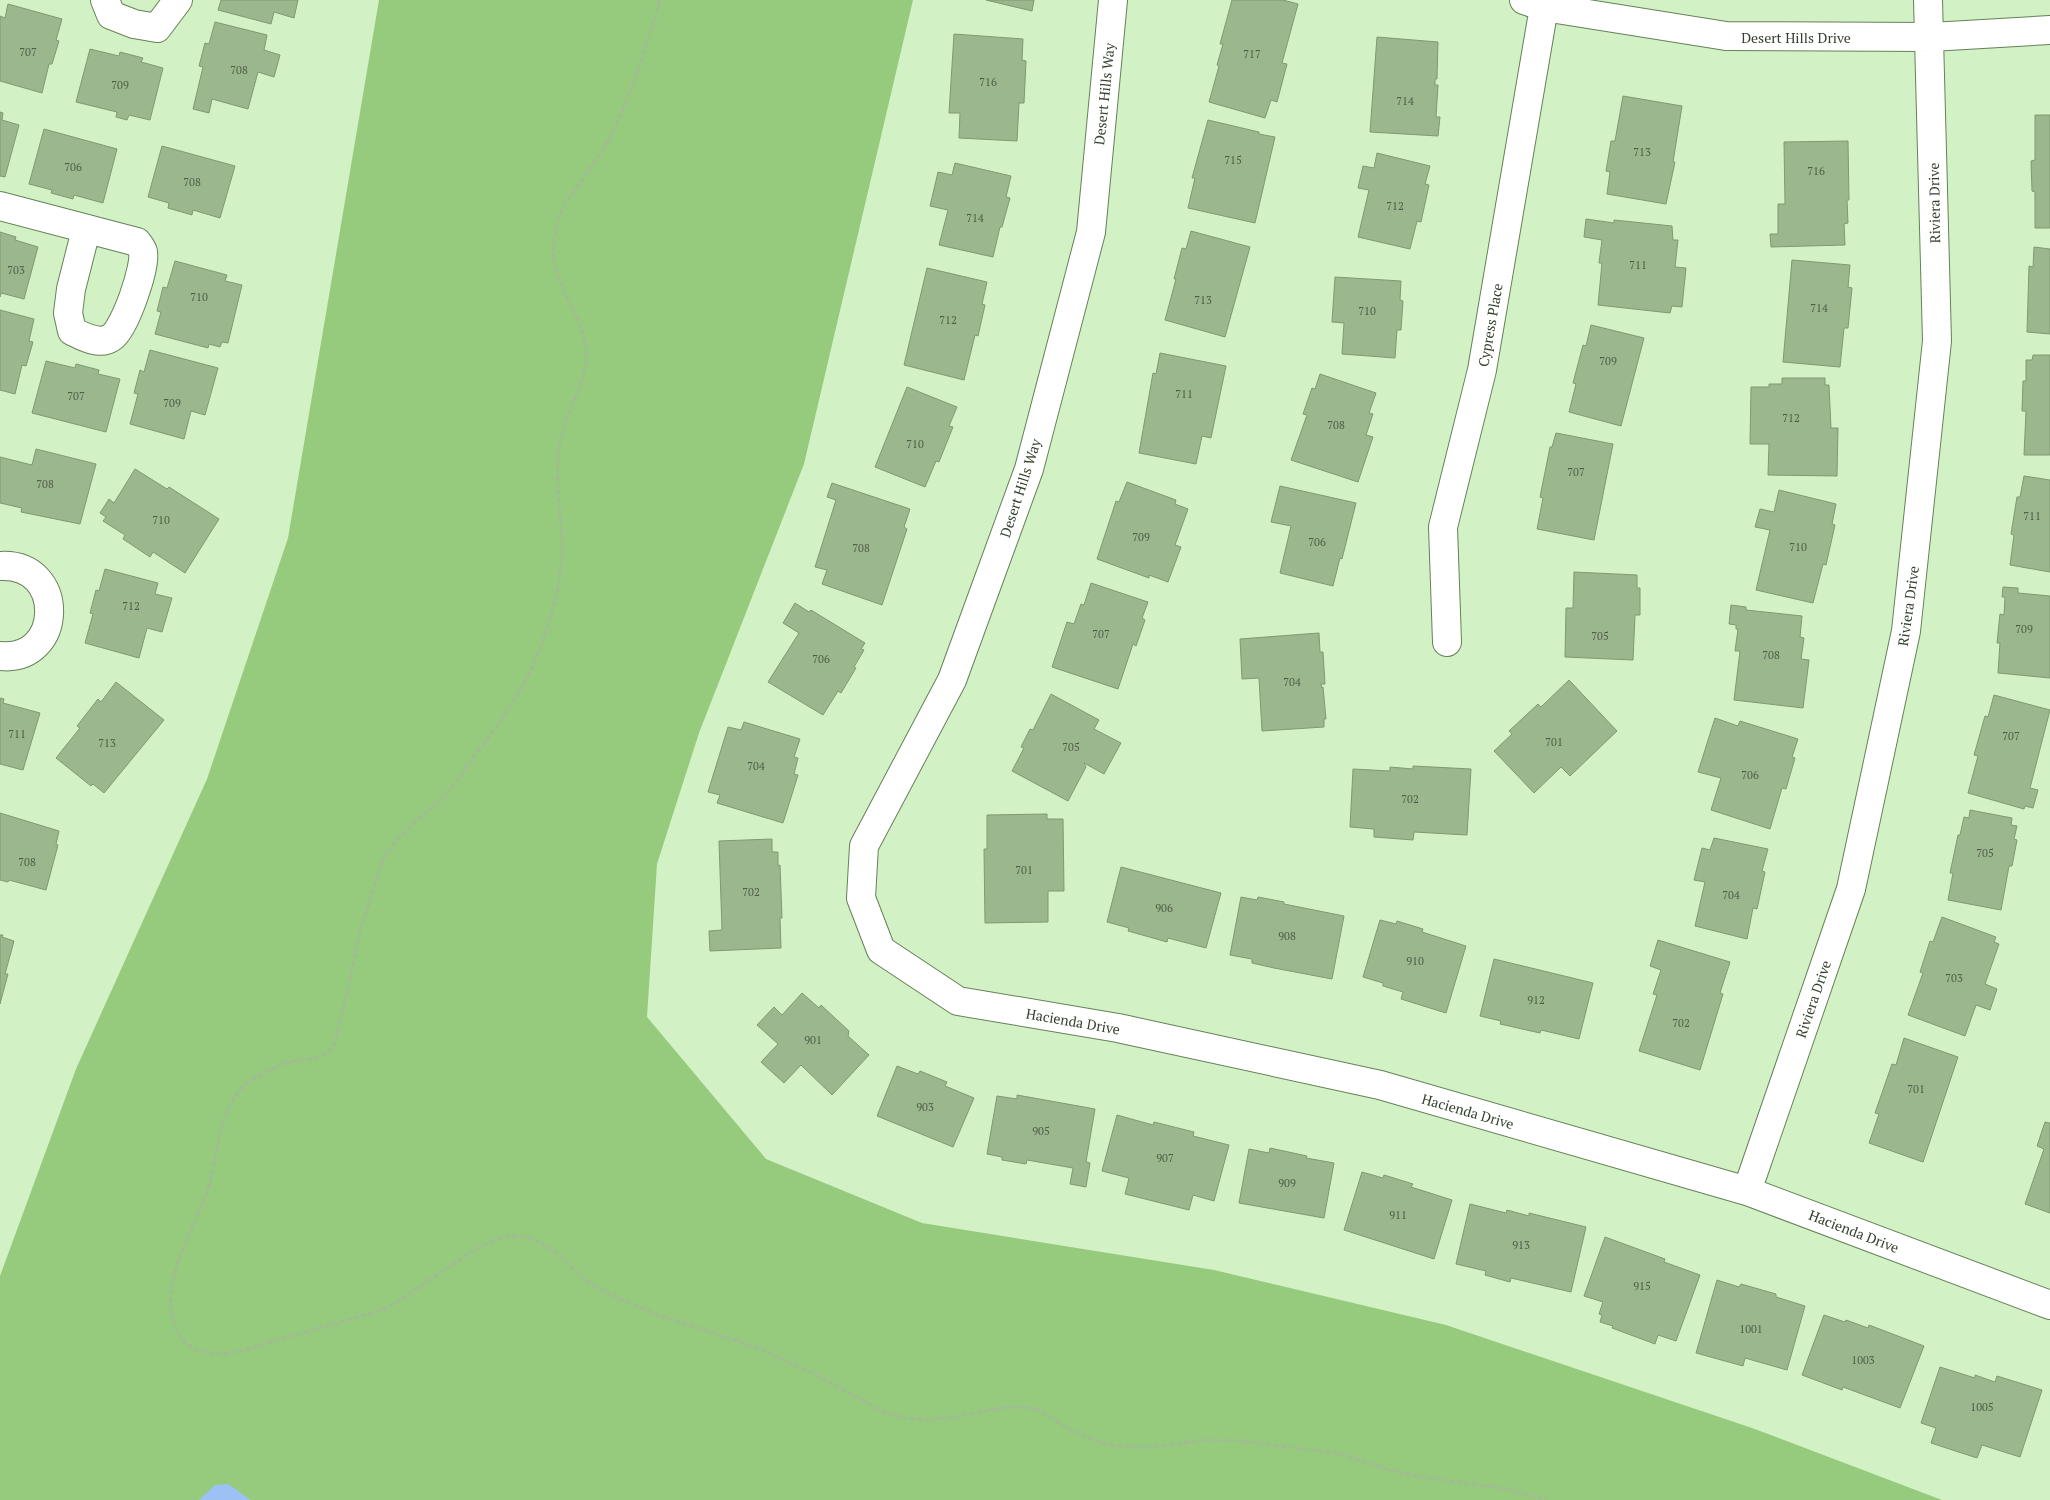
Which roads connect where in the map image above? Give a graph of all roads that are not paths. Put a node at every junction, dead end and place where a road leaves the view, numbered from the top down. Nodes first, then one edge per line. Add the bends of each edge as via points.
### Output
1 (105, 0) edge
2 (178, 0) edge
3 (1113, 0) edge
4 (1928, 0) edge
5 (1534, 3) edge
6 (2050, 30) edge
7 (1931, 37) junction
8 (0, 206) edge
9 (86, 230) dead end
10 (0, 566) edge
11 (1447, 642) dead end
12 (0, 656) edge
13 (881, 950) joint
14 (1747, 1191) junction
15 (2050, 1305) edge

1 - 2 street via 111,15 157,28
3 - 13 street, Desert Hills Way via 1091,232 1028,469 952,680 864,846 861,898
4 - 7 street, Riviera Drive
5 - 7 street, Desert Hills Drive via 1726,36
5 - 11 street, Cypress Place via 1482,370 1443,527
6 - 7 street, Desert Hills Drive
7 - 14 street, Riviera Drive via 1937,341 1906,631 1851,889
8 - 9 street
10 - 12 street via 21,569 37,579 47,595 50,615 44,634 31,648 13,656
13 - 14 street, Hacienda Drive via 958,1001 1118,1028 1380,1085
14 - 15 street, Hacienda Drive

